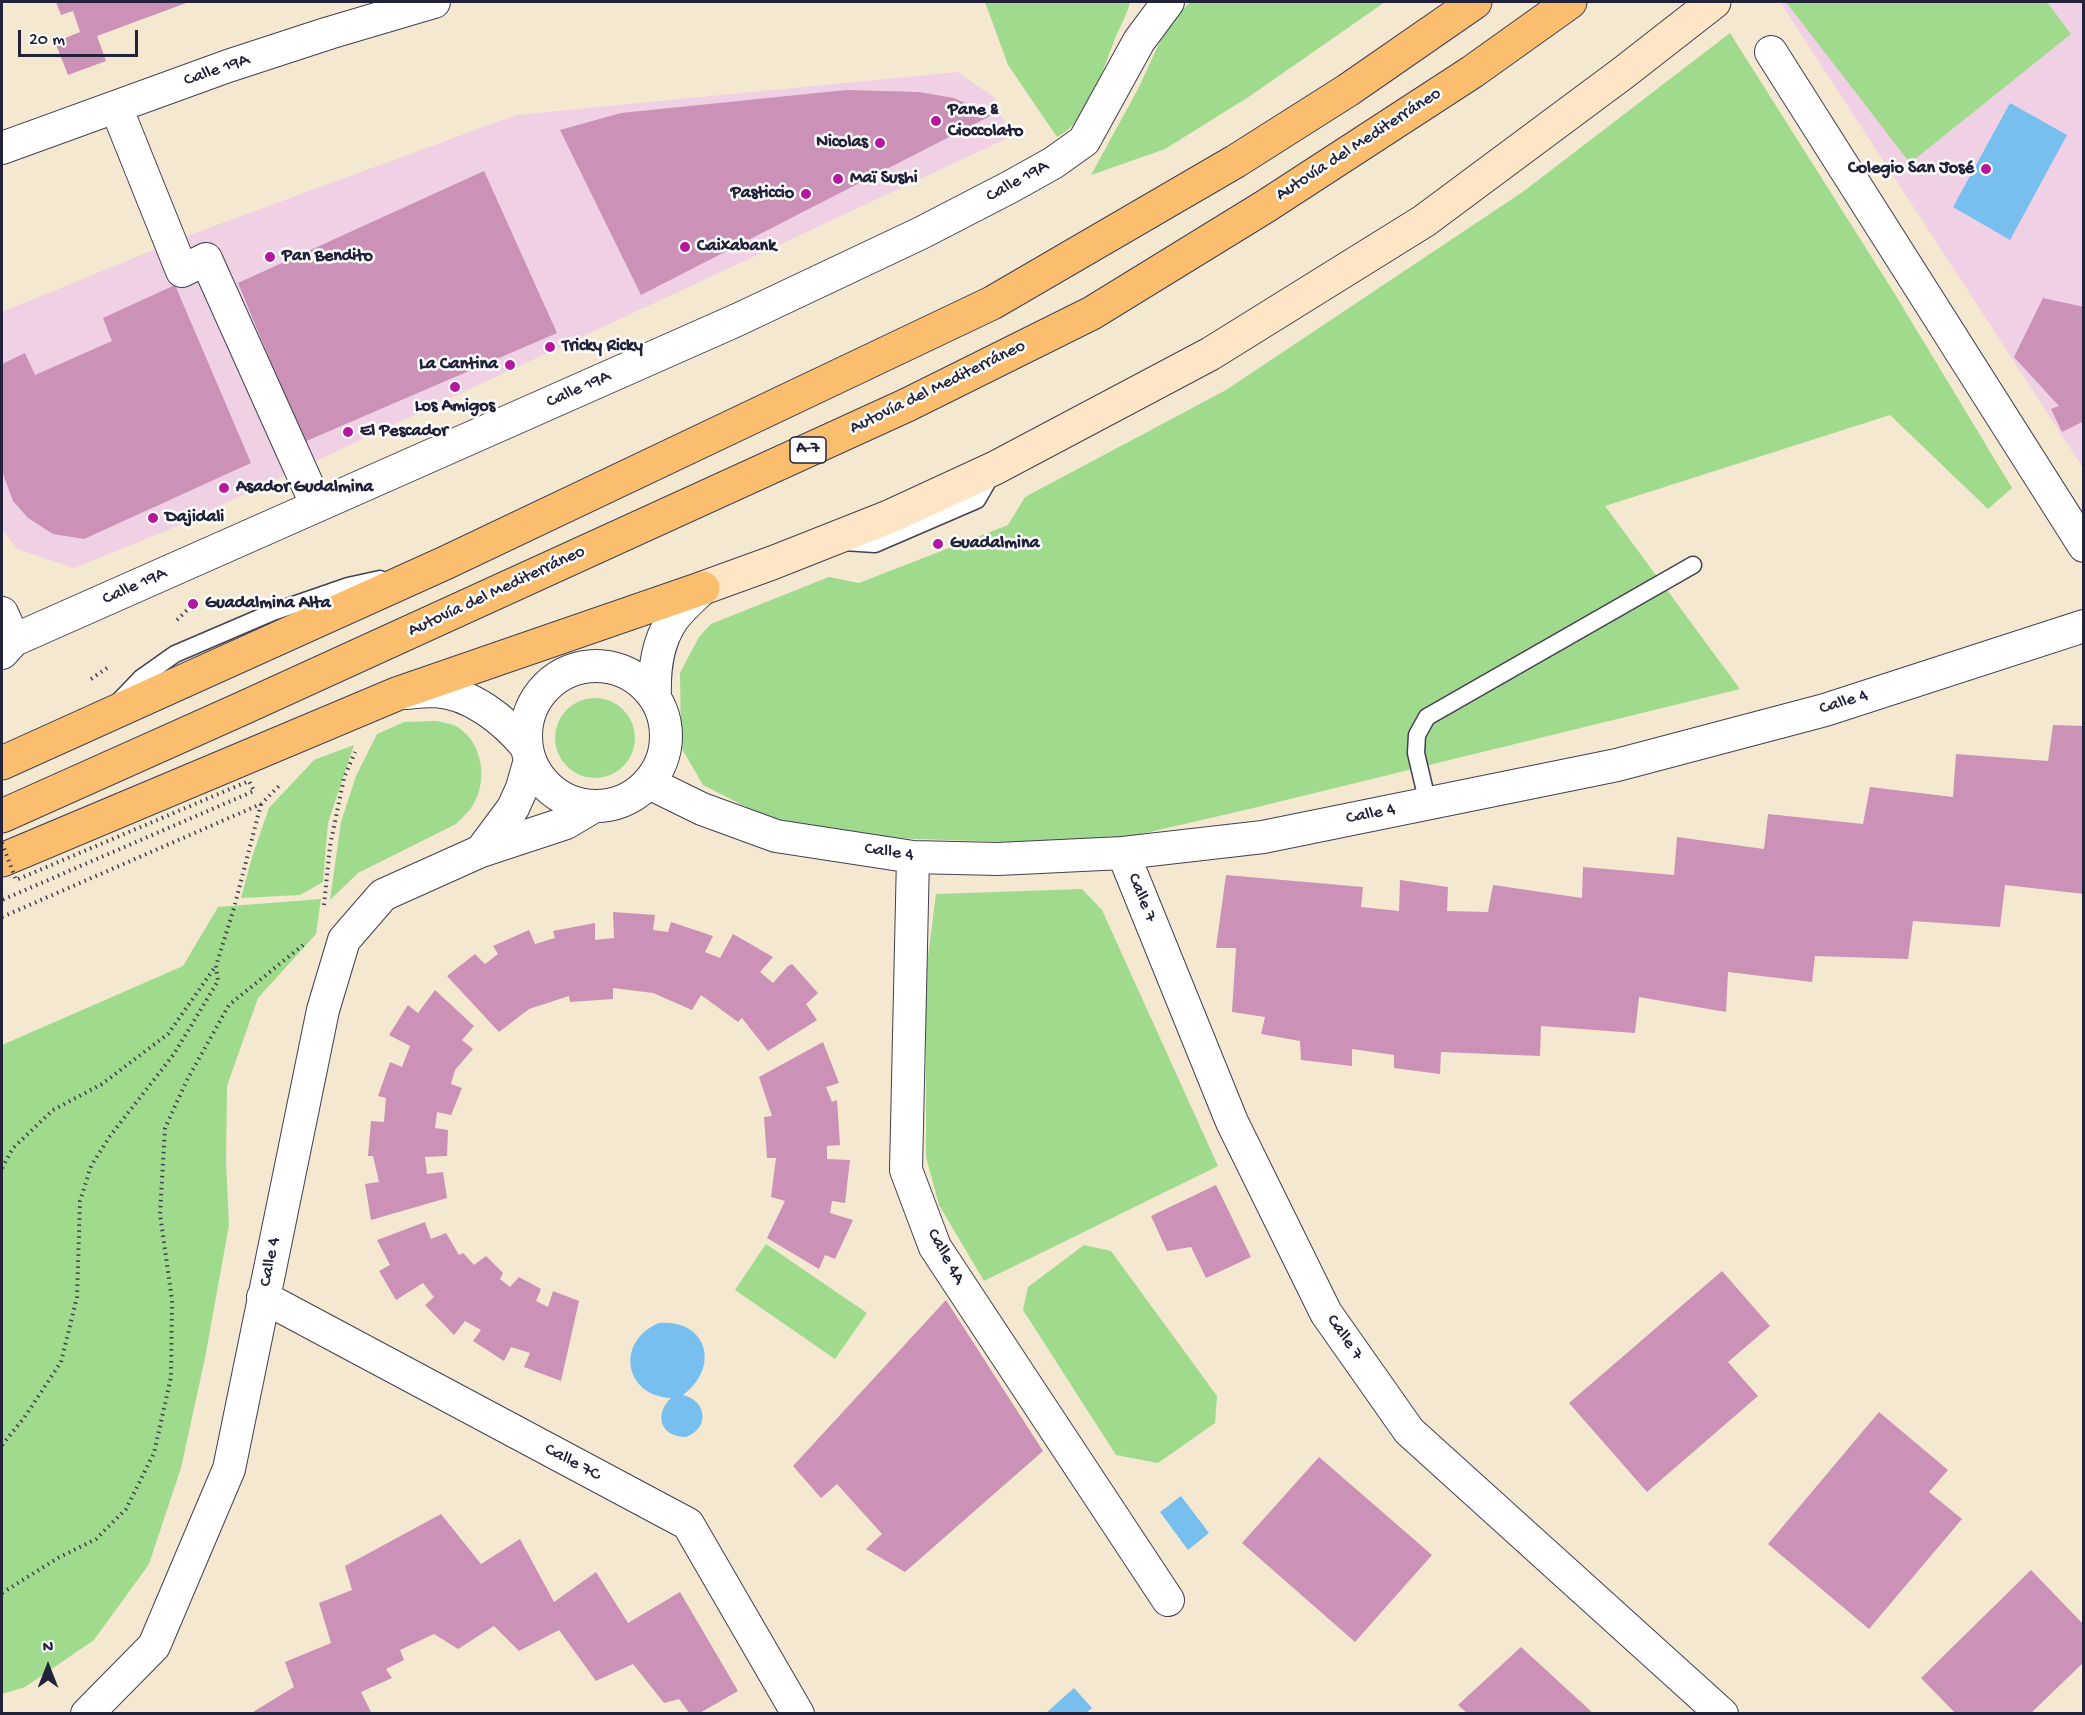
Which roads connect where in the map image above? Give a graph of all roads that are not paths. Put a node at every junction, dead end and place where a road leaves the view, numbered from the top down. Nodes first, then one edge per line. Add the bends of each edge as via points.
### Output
1 (434, 2) edge
2 (1167, 2) edge
3 (1570, 2) edge
4 (1714, 2) edge
5 (1468, 6) edge
6 (1771, 52) dead end
7 (116, 107) junction
8 (2, 148) edge
9 (317, 506) junction
10 (2082, 541) edge
11 (1693, 565) dead end
12 (703, 588) junction
13 (2084, 626) edge
14 (6, 635) edge
15 (399, 693) junction
16 (655, 697) junction
17 (528, 753) junction
18 (2, 762) edge
19 (649, 783) junction
20 (1428, 804) junction
21 (592, 807) junction
22 (2, 816) edge
23 (481, 851) junction
24 (1123, 853) junction
25 (913, 857) junction
26 (2, 860) edge
27 (263, 1297) junction
28 (1168, 1600) dead end
29 (87, 1713) edge
30 (798, 1713) edge
31 (1722, 1713) edge

1 - 7 street, Calle 19A via 318,37
2 - 9 street, Calle 19A via 1139,41 1084,141 1053,164 921,233 737,320
3 - 22 highway, Autovía del Mediterráneo / A-7 via 1472,72 1092,313 907,405
4 - 12 street via 1424,221 1210,354 995,468 891,516
5 - 18 highway via 1348,90 1236,161 992,303 445,563
6 - 10 street
7 - 8 street, Calle 19A
7 - 9 street via 182,271 206,259
9 - 14 street, Calle 19A
11 - 20 lane via 1427,717 1417,735 1416,753
12 - 15 highway
12 - 16 street via 673,619 661,643
13 - 20 street, Calle 4 via 1825,710 1617,765
15 - 17 street via 460,696 515,732
15 - 26 highway
16 - 17 street via 626,673 589,667 571,671 554,680 531,709 526,727
16 - 19 street via 667,731 666,750
17 - 21 street via 540,779 554,793
17 - 23 street, Calle 4 via 522,788 513,808
19 - 21 street via 633,797 614,805
19 - 25 street, Calle 4 via 702,809 776,836
20 - 24 street, Calle 4 via 1263,837
21 - 23 street, Calle 4 via 566,823
23 - 27 street, Calle 4 via 383,895 344,940 323,1010
24 - 25 street, Calle 4 via 998,859
24 - 31 street, Calle 7 via 1233,1122 1326,1313 1409,1431
25 - 28 street, Calle 4A via 906,1170 935,1247
27 - 29 street, Calle 4 via 229,1469 154,1646
27 - 30 street, Calle 7C via 688,1524

